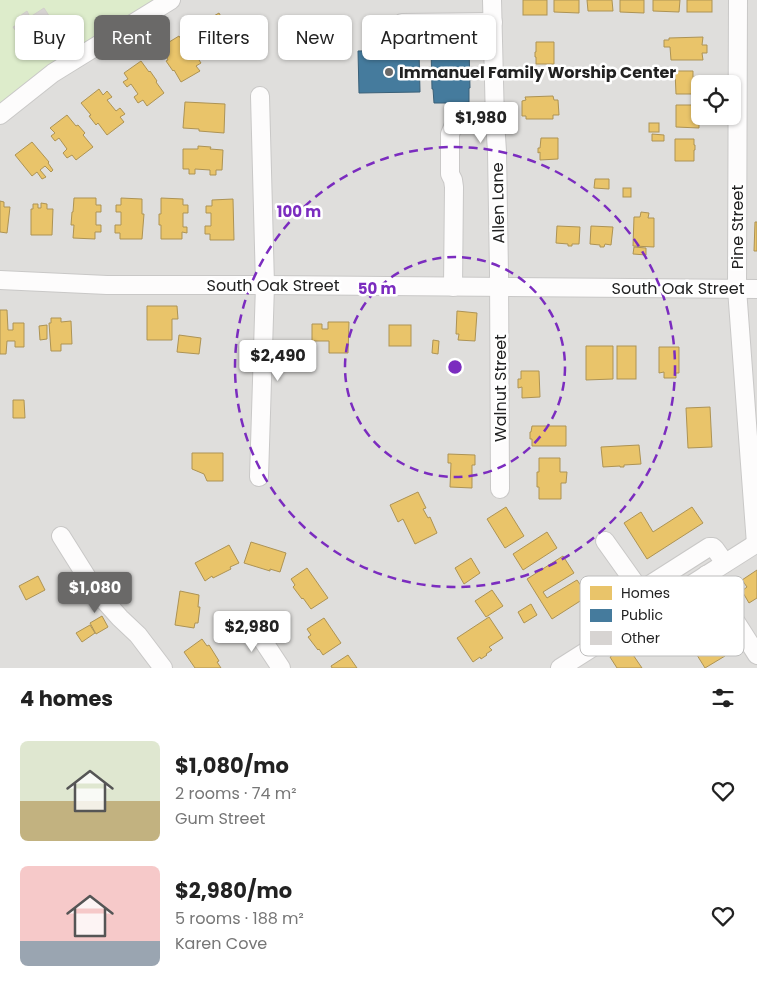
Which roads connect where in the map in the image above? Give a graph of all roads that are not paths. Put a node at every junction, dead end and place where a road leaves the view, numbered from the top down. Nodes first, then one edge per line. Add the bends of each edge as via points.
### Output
1 (171, 0) edge
2 (492, 0) edge
3 (738, 0) edge
4 (493, 15) edge
5 (494, 60) edge
6 (260, 96) dead end
7 (0, 115) edge
8 (495, 122) junction
9 (0, 280) edge
10 (265, 285) junction
11 (453, 287) junction
12 (500, 287) junction
13 (737, 289) junction
14 (757, 289) edge
15 (258, 477) dead end
16 (500, 489) dead end
17 (61, 536) dead end
18 (606, 541) dead end
19 (757, 544) edge
20 (725, 563) junction
21 (630, 576) edge
22 (664, 576) edge
23 (706, 576) edge
24 (250, 621) dead end
25 (744, 635) edge
26 (757, 655) edge
27 (584, 662) edge
28 (162, 668) edge
29 (282, 668) edge
30 (560, 668) edge

1 - 7 street via 53,73
2 - 4 street, Allen Lane
3 - 13 street, Pine Street
5 - 8 street, Allen Lane
6 - 10 street
8 - 11 street via 459,124 450,134 450,174 454,180
8 - 12 street, Allen Lane
9 - 10 street, South Oak Street via 107,285
10 - 11 street, South Oak Street
10 - 15 street
11 - 12 street, South Oak Street
12 - 13 street, South Oak Street
12 - 16 street, Walnut Street
13 - 14 street, South Oak Street
13 - 19 street, Pine Street
17 - 28 street via 103,599 138,635
18 - 21 street
19 - 20 street
20 - 22 street via 715,548 709,547
20 - 23 street
24 - 29 street
25 - 26 street
27 - 30 street

